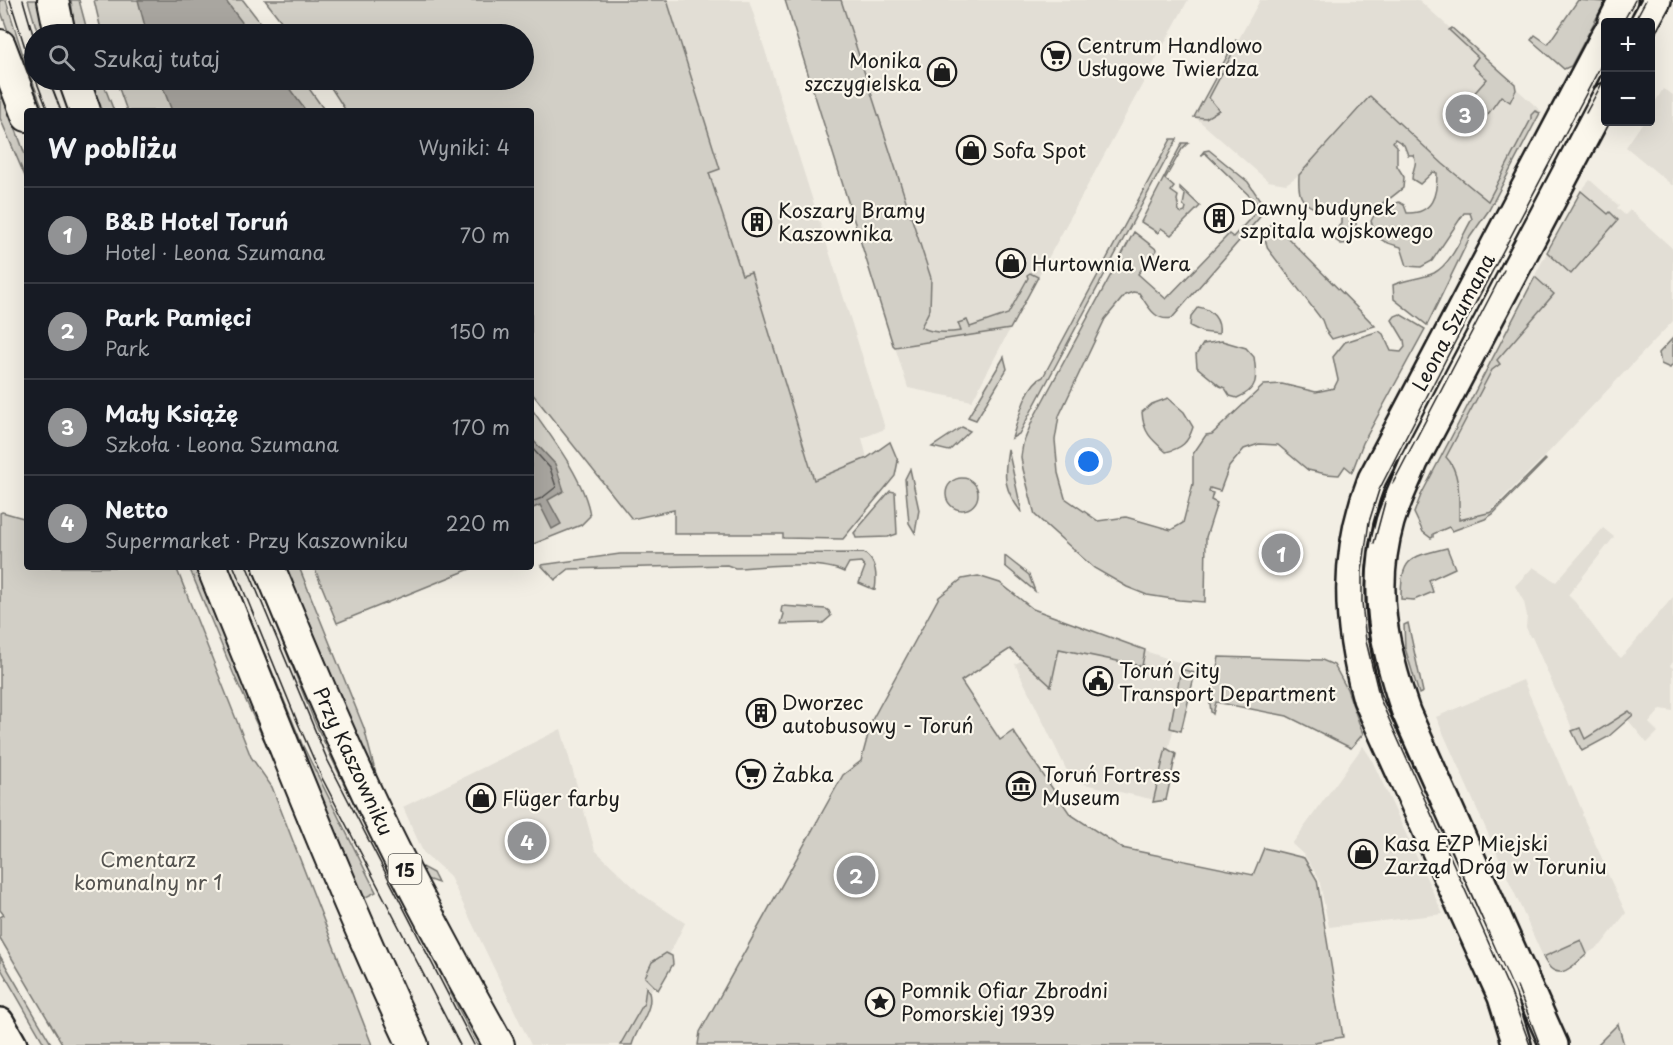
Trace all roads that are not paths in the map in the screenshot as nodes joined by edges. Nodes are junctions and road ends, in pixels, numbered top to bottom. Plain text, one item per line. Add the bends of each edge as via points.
1 (53, 0) edge
2 (1623, 0) edge
3 (1657, 0) edge
4 (1614, 18) edge
5 (1648, 18) edge
6 (58, 24) edge
7 (1601, 42) edge
8 (0, 45) edge
9 (78, 90) edge
10 (1601, 105) edge
11 (24, 108) edge
12 (84, 108) edge
13 (213, 570) edge
14 (270, 570) edge
15 (0, 1022) edge
16 (13, 1045) edge
17 (413, 1045) edge
18 (499, 1045) edge
19 (1517, 1045) edge
20 (1554, 1045) edge

1 - 6 main road
2 - 4 street
3 - 5 street
7 - 19 street, Leona Szumana via 1372,479 1356,530 1350,586 1358,666 1376,721 1502,998
8 - 11 main road
9 - 12 main road
10 - 20 street, Leona Szumana via 1410,472 1390,522 1382,556 1381,609 1394,676
13 - 17 main road via 376,968
14 - 18 main road, Przy Kaszowniku / 15 via 375,812
15 - 16 street

